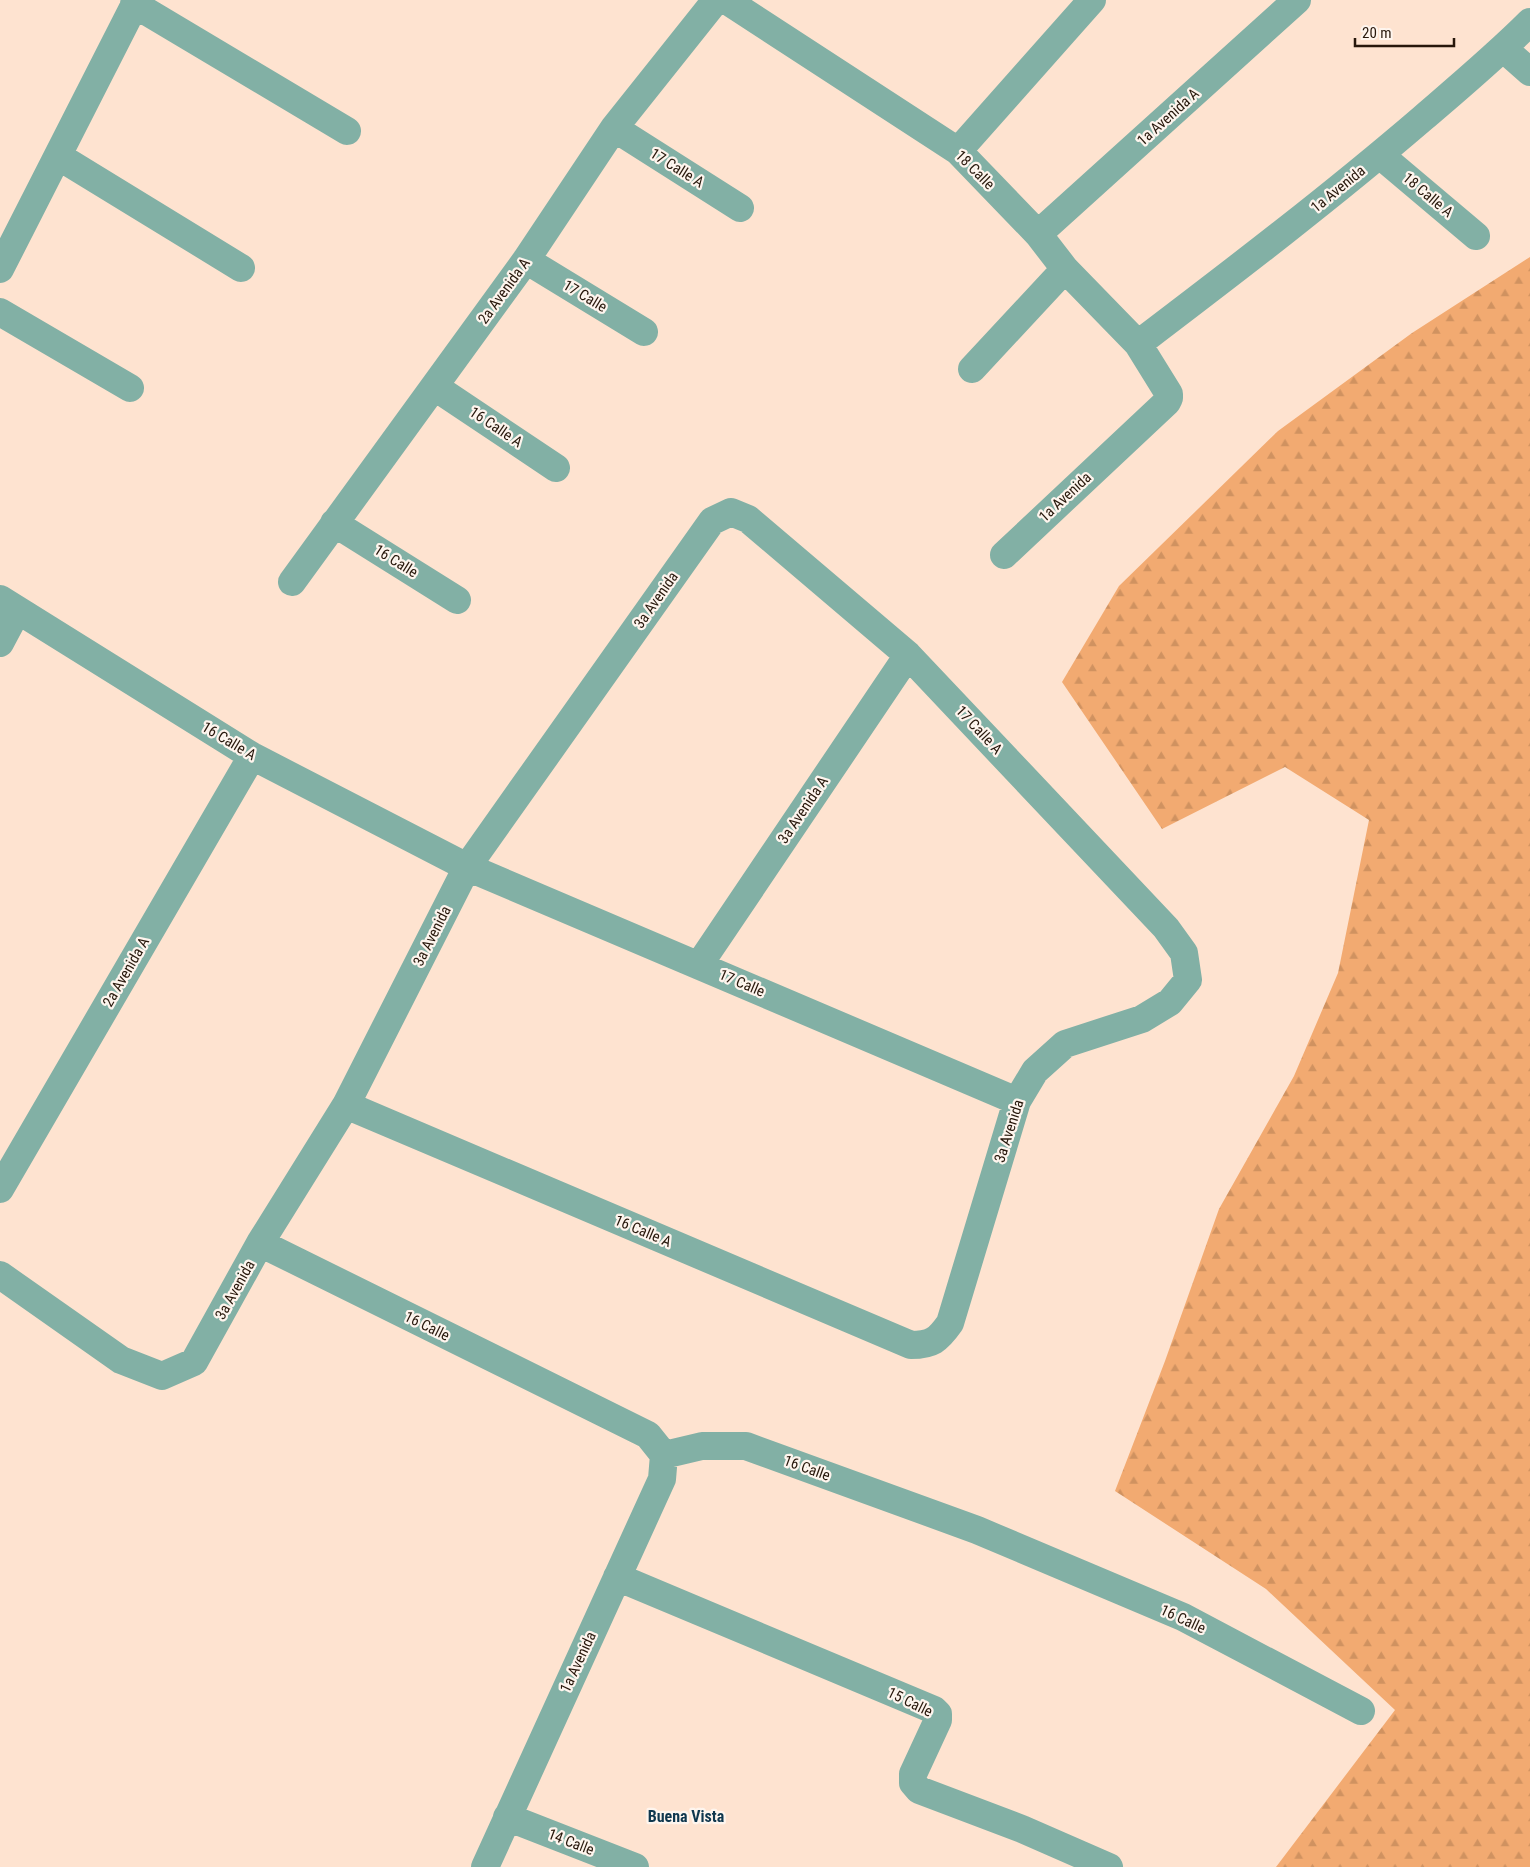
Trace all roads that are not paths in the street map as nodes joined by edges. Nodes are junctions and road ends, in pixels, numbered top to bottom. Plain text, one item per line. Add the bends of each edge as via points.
1 (716, 0) edge
2 (726, 0) edge
3 (1092, 0) edge
4 (1297, 0) edge
5 (135, 2) edge
6 (1530, 22) edge
7 (1504, 49) junction
8 (1530, 72) edge
9 (614, 128) junction
10 (347, 131) dead end
11 (958, 151) junction
12 (1380, 155) junction
13 (58, 156) junction
14 (740, 208) dead end
15 (1038, 234) junction
16 (1476, 236) dead end
17 (526, 260) junction
18 (241, 268) dead end
19 (0, 269) edge
20 (1065, 269) junction
21 (0, 312) edge
22 (644, 332) dead end
23 (1138, 344) junction
24 (972, 368) dead end
25 (435, 387) junction
26 (130, 388) dead end
27 (1169, 398) joint
28 (556, 468) dead end
29 (731, 512) joint
30 (334, 523) junction
31 (1004, 555) dead end
32 (292, 582) dead end
33 (457, 600) dead end
34 (9, 605) edge
35 (0, 643) edge
36 (908, 655) junction
37 (252, 756) junction
38 (467, 867) junction
39 (698, 965) junction
40 (1188, 980) joint
41 (1017, 1101) junction
42 (346, 1105) junction
43 (0, 1188) edge
44 (260, 1243) junction
45 (0, 1275) edge
46 (940, 1337) joint
47 (664, 1454) junction
48 (617, 1577) junction
49 (1361, 1711) dead end
50 (507, 1817) junction
51 (485, 1867) edge
52 (635, 1867) edge
53 (1109, 1867) edge

1 - 9 street, 2a Avenida A
2 - 11 street, 18 Calle
3 - 11 street
4 - 15 street, 1a Avenida A
5 - 10 street
5 - 13 street
6 - 7 street, 1a Avenida
7 - 8 street
7 - 12 street, 1a Avenida
9 - 14 street, 17 Calle A
9 - 17 street, 2a Avenida A
11 - 15 street, 18 Calle
12 - 16 street, 18 Calle A
12 - 23 street, 1a Avenida via 1283,234
13 - 18 street
13 - 19 street
15 - 20 street, 18 Calle
17 - 22 street, 17 Calle
17 - 25 street, 2a Avenida A
20 - 23 street, 18 Calle
20 - 24 street
21 - 26 street
23 - 27 street, 18 Calle
25 - 28 street, 16 Calle A
25 - 30 street, 2a Avenida A
27 - 31 street, 1a Avenida
29 - 36 street, 17 Calle A via 748,519
29 - 38 street, 3a Avenida via 712,521
30 - 32 street, 2a Avenida A
30 - 33 street, 16 Calle
34 - 35 street
34 - 37 street, 16 Calle A
36 - 39 street, 3a Avenida A
36 - 40 street, 17 Calle A via 1166,928 1184,953
37 - 38 street, 16 Calle A
37 - 43 street, 2a Avenida A
38 - 39 street, 17 Calle
38 - 42 street, 3a Avenida
39 - 41 street, 17 Calle
40 - 41 street, 3a Avenida via 1170,1002 1142,1019 1065,1044 1035,1070
41 - 46 street, 3a Avenida via 950,1323
42 - 44 street, 3a Avenida
42 - 46 street, 16 Calle A via 911,1344 925,1345
44 - 45 street, 3a Avenida via 194,1362 162,1376 121,1360
44 - 47 street, 16 Calle via 648,1435
47 - 48 street, 1a Avenida via 662,1479
47 - 49 street, 16 Calle via 702,1446 746,1446 977,1530 1183,1617
48 - 50 street, 1a Avenida
48 - 53 street, 15 Calle via 934,1710 938,1720 913,1774 913,1783 919,1790 1022,1829
50 - 51 street, 1a Avenida
50 - 52 street, 14 Calle

